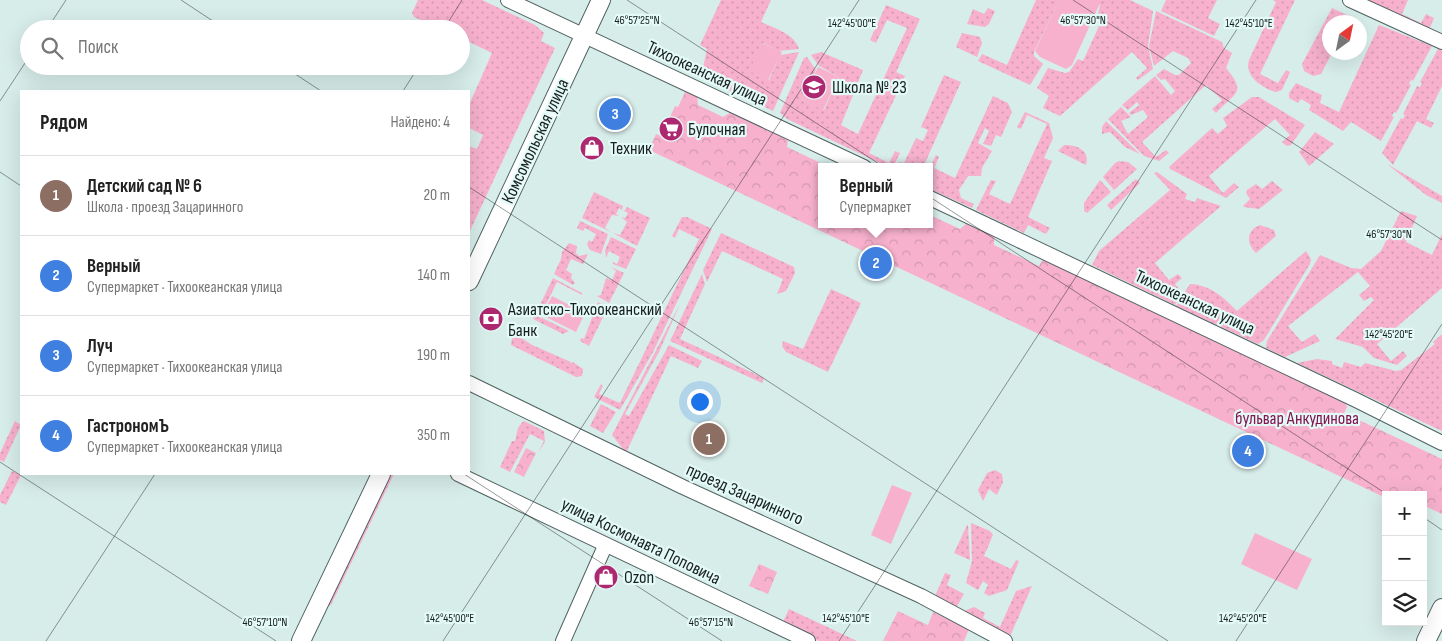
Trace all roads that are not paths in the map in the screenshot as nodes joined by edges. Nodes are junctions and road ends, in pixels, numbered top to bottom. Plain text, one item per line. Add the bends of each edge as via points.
1 (508, 0) edge
2 (602, 0) edge
3 (1350, 0) edge
4 (585, 36) junction
5 (1442, 42) edge
6 (855, 163) edge
7 (933, 199) edge
8 (470, 279) edge
9 (470, 383) edge
10 (1442, 443) edge
11 (380, 475) edge
12 (460, 475) edge
13 (605, 546) junction
14 (1442, 608) edge
15 (301, 641) edge
16 (562, 641) edge
17 (808, 641) edge
18 (1005, 641) edge
19 (1426, 641) edge

1 - 4 street, Тихоокеанская улица
2 - 4 main road, Комсомольская улица
3 - 5 street
4 - 6 street, Тихоокеанская улица
4 - 8 main road, Комсомольская улица
7 - 10 street, Тихоокеанская улица
9 - 18 street, проезд Зацаринного via 670,481 921,596
11 - 15 main road
12 - 13 street, улица Космонавта Поповича
13 - 16 street
13 - 17 street, улица Космонавта Поповича
14 - 19 main road

